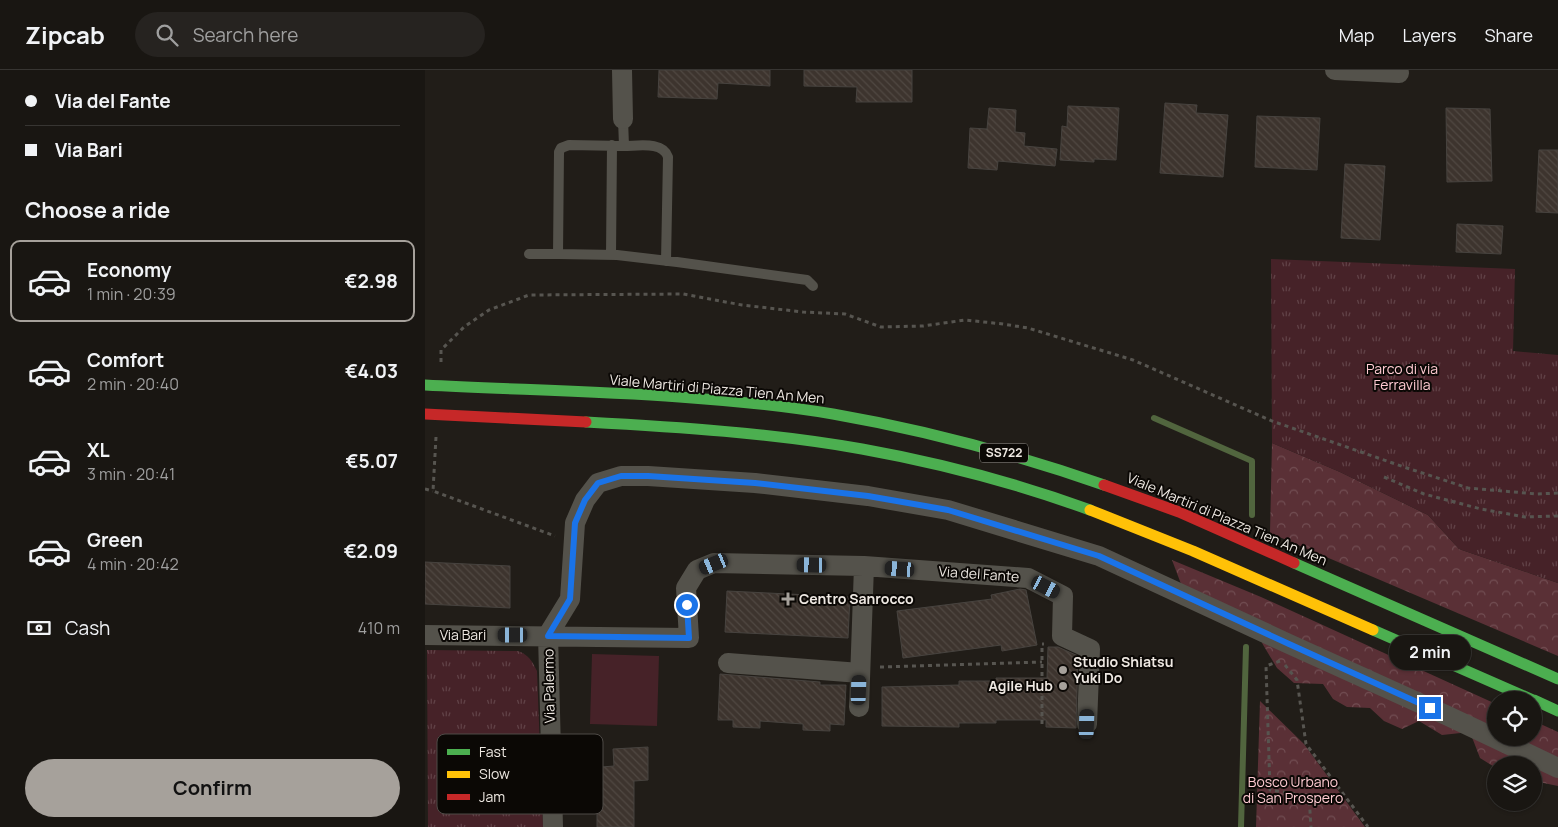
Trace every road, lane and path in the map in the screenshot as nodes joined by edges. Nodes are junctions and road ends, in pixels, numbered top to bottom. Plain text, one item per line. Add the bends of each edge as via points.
1 (622, 70) edge
2 (1335, 70) edge
3 (1399, 73) dead end
4 (623, 119) joint
5 (613, 145) junction
6 (624, 146) junction
7 (529, 254) dead end
8 (558, 254) junction
9 (611, 255) junction
10 (667, 261) junction
11 (813, 286) dead end
12 (441, 362) dead end
13 (425, 385) edge
14 (425, 414) edge
15 (436, 434) dead end
16 (1384, 477) dead end
17 (425, 489) edge
18 (433, 491) junction
19 (1558, 493) edge
20 (1558, 516) edge
21 (574, 543) junction
22 (864, 566) junction
23 (425, 635) edge
24 (548, 636) junction
25 (1062, 636) junction
26 (1042, 662) junction
27 (728, 664) dead end
28 (860, 671) junction
29 (1558, 677) edge
30 (1513, 691) edge
31 (1542, 704) edge
32 (859, 706) dead end
33 (1558, 711) edge
34 (1041, 724) dead end
35 (1087, 724) dead end
36 (551, 734) edge
37 (1558, 768) edge
38 (553, 814) edge
39 (553, 827) edge
40 (1311, 827) edge
41 (1368, 827) edge

1 - 4 street
2 - 3 street
4 - 6 lane
5 - 6 lane
5 - 8 lane via 569,145 561,148
5 - 9 lane
6 - 10 lane via 658,147 668,157
7 - 8 lane
8 - 9 lane
9 - 10 lane
10 - 11 lane via 807,280
12 - 19 path via 441,350 465,327 489,310 529,295 683,294 742,305 845,314 881,327 965,320 1028,328 1133,360 1272,421 1468,488
13 - 29 highway, Viale Martiri di Piazza Tien An Men / SS722 via 781,407 902,427 967,442 1047,465 1179,512
14 - 30 highway, SS722 via 668,428 801,440 866,450 988,478 1131,525
15 - 18 path
16 - 20 path via 1424,494 1481,509 1525,517
17 - 18 path
18 - 21 path
21 - 24 street via 570,599
21 - 37 street via 575,523 585,500 598,483 621,476 755,483 868,496 948,510 1099,556
22 - 24 street, Via del Fante via 714,564 697,570 686,588 689,638
22 - 25 street, Via del Fante via 1028,578 1063,596
22 - 28 street
23 - 24 street, Via Bari
24 - 36 street, Via Palermo
25 - 26 path via 1042,644
25 - 35 street via 1090,648
26 - 28 path
26 - 34 path
27 - 28 street
28 - 32 street
31 - 33 highway, SS722
38 - 39 street, Via Palermo
40 - 41 path via 1309,796 1270,790 1265,666 1281,660 1297,680 1306,744

